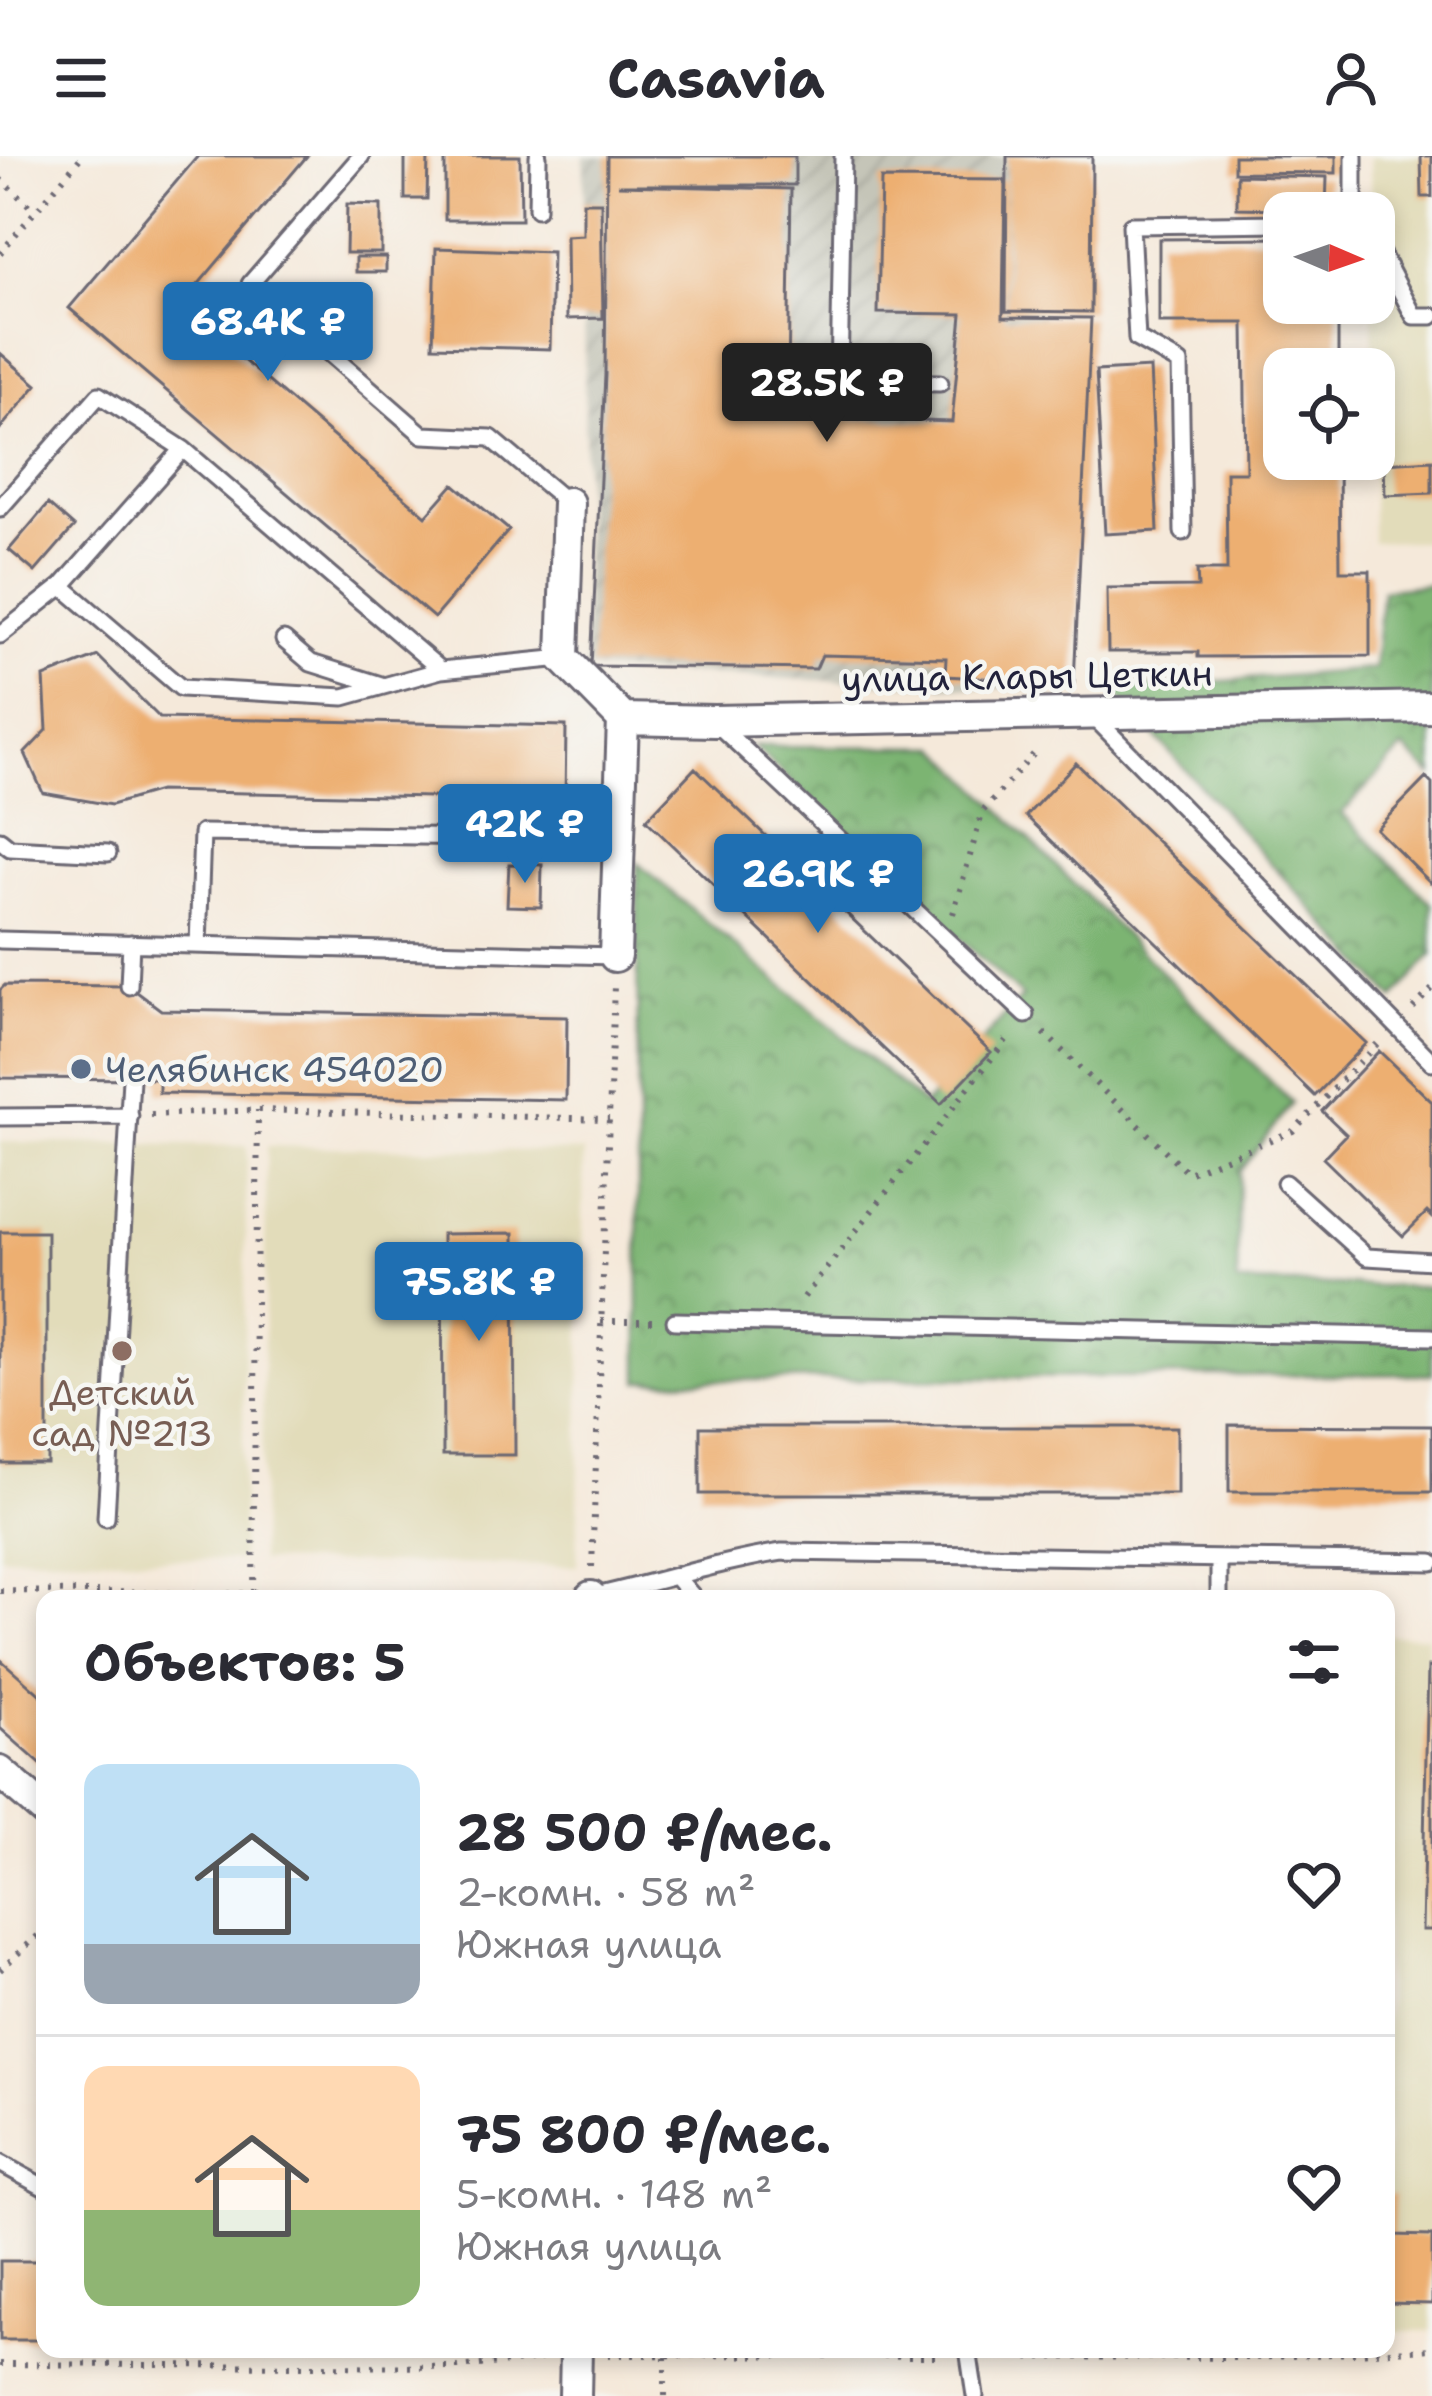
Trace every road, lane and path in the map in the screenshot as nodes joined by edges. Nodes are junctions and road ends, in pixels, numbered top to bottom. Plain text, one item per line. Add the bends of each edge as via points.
1 (82, 156) edge
2 (361, 156) edge
3 (538, 156) edge
4 (843, 156) edge
5 (1354, 156) edge
6 (0, 178) edge
7 (1354, 192) edge
8 (536, 209) dead end
9 (35, 211) junction
10 (1263, 223) edge
11 (0, 253) edge
12 (1395, 280) edge
13 (1432, 316) edge
14 (940, 383) dead end
15 (183, 449) junction
16 (568, 503) joint
17 (0, 508) edge
18 (1183, 532) dead end
19 (62, 586) junction
20 (0, 634) edge
21 (284, 640) dead end
22 (563, 658) junction
23 (441, 670) junction
24 (384, 686) junction
25 (1080, 714) junction
26 (1426, 714) edge
27 (623, 718) junction
28 (714, 721) junction
29 (620, 839) junction
30 (0, 840) edge
31 (108, 853) dead end
32 (945, 939) junction
33 (0, 940) edge
34 (130, 944) junction
35 (198, 945) junction
36 (616, 956) junction
37 (129, 986) dead end
38 (1432, 989) edge
39 (1026, 1015) junction
40 (1396, 1025) junction
41 (1432, 1062) edge
42 (131, 1078) dead end
43 (258, 1110) junction
44 (130, 1116) junction
45 (0, 1117) edge
46 (609, 1119) junction
47 (1286, 1183) dead end
48 (1432, 1261) edge
49 (602, 1321) junction
50 (675, 1321) joint
51 (783, 1324) junction
52 (1432, 1337) edge
53 (106, 1518) dead end
54 (1220, 1559) junction
55 (1432, 1562) edge
56 (677, 1578) junction
57 (253, 1590) edge
58 (591, 1590) edge
59 (625, 1590) edge
60 (687, 1590) edge
61 (1219, 1590) edge
62 (0, 1591) edge
63 (36, 1591) edge
64 (0, 1772) edge
65 (36, 1803) edge
66 (35, 1938) edge
67 (0, 1970) edge
68 (0, 2163) edge
69 (36, 2183) edge
70 (1432, 2349) edge
71 (1395, 2351) edge
72 (529, 2358) edge
73 (576, 2358) edge
74 (665, 2358) edge
75 (970, 2358) edge
76 (0, 2364) edge
77 (575, 2396) edge
78 (665, 2396) edge
79 (975, 2396) edge

1 - 9 path
2 - 16 lane via 250,284 423,435 490,438
3 - 8 lane
4 - 14 lane via 839,382
5 - 7 lane
6 - 9 path
9 - 11 path
10 - 18 lane via 1131,225 1137,339 1180,363
12 - 13 lane via 1414,316
15 - 17 lane via 99,395
15 - 19 lane
15 - 23 lane
16 - 22 street
19 - 20 lane
19 - 24 lane via 181,688 344,697
21 - 24 lane via 311,663
22 - 23 lane
22 - 27 street
23 - 24 lane
25 - 26 street, улица Клары Цеткин
25 - 28 street, улица Клары Цеткин
25 - 32 path via 983,811
25 - 40 lane
27 - 28 street, улица Клары Цеткин
27 - 29 street
28 - 32 lane
29 - 35 lane via 202,833
29 - 36 street
30 - 31 lane via 10,848
32 - 39 lane
33 - 34 lane
34 - 35 lane
34 - 37 lane
35 - 36 lane
36 - 46 path
38 - 40 path
39 - 40 path via 1188,1173 1293,1131
39 - 51 path
40 - 41 lane
42 - 44 lane
43 - 44 path
43 - 46 path
43 - 57 path
44 - 45 lane
44 - 53 lane
46 - 49 path
47 - 48 lane via 1367,1257
49 - 50 path
49 - 58 path
50 - 51 lane
51 - 52 lane
54 - 55 lane
54 - 56 lane via 782,1552
54 - 61 lane
56 - 59 lane
56 - 60 lane
62 - 63 path
64 - 65 street
66 - 67 path
68 - 69 lane
70 - 71 path
72 - 76 path via 458,2367
73 - 77 street
74 - 78 path
75 - 79 lane

